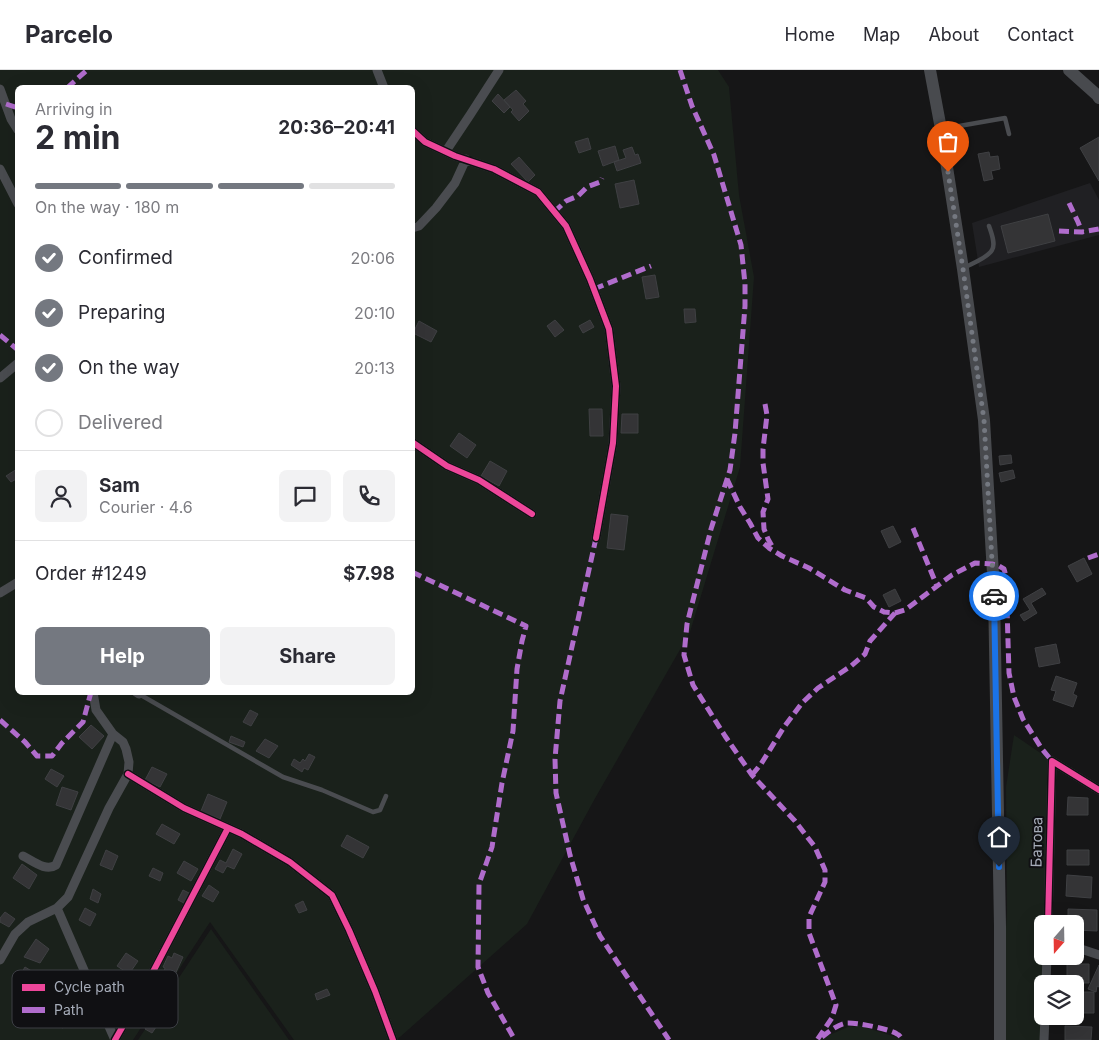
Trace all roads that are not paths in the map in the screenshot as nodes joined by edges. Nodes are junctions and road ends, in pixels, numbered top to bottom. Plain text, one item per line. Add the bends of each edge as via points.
1 (377, 70) edge
2 (499, 70) edge
3 (930, 70) edge
4 (939, 70) edge
5 (1069, 70) edge
6 (383, 85) edge
7 (0, 89) edge
8 (936, 98) junction
9 (1099, 98) edge
10 (15, 125) edge
11 (941, 129) junction
12 (415, 133) edge
13 (1009, 134) dead end
14 (446, 151) junction
15 (466, 159) junction
16 (0, 169) edge
17 (15, 198) edge
18 (990, 226) dead end
19 (415, 227) edge
20 (963, 269) junction
21 (15, 366) edge
22 (0, 378) edge
23 (415, 444) edge
24 (532, 514) dead end
25 (596, 538) dead end
26 (15, 584) edge
27 (0, 593) edge
28 (94, 695) edge
29 (141, 695) edge
30 (113, 734) junction
31 (128, 774) junction
32 (1099, 790) edge
33 (386, 796) dead end
34 (228, 828) junction
35 (23, 856) dead end
36 (57, 908) junction
37 (1048, 915) edge
38 (1084, 950) edge
39 (1099, 956) edge
40 (0, 960) edge
41 (84, 970) edge
42 (154, 970) edge
43 (1044, 1025) edge
44 (110, 1028) edge
45 (122, 1028) edge
46 (115, 1040) edge
47 (393, 1040) edge
48 (1000, 1040) edge
49 (1044, 1040) edge

1 - 6 street
2 - 14 street
3 - 8 main road
4 - 8 main road
5 - 9 main road
7 - 10 street
8 - 11 main road
11 - 13 lane via 1005,118
11 - 20 main road
12 - 14 street via 425,142
14 - 15 street
15 - 19 street via 455,183 436,208
15 - 25 street via 494,169 538,192 566,226 609,329 616,386 613,443
16 - 17 street
18 - 20 lane via 992,250
20 - 48 main road via 984,420 994,590
21 - 22 street
23 - 24 street
26 - 27 street
28 - 30 street via 96,710
29 - 33 lane via 283,777 373,812 380,810
30 - 31 street via 123,742 129,762
30 - 35 street via 56,865 47,868
31 - 34 street via 184,808
31 - 36 street via 68,897
32 - 37 street, Батова via 1052,761
34 - 42 street
34 - 47 street via 290,862 332,896 375,991
36 - 40 street via 28,922 15,934
36 - 41 street
38 - 39 street
43 - 49 street
44 - 46 street
45 - 46 street

